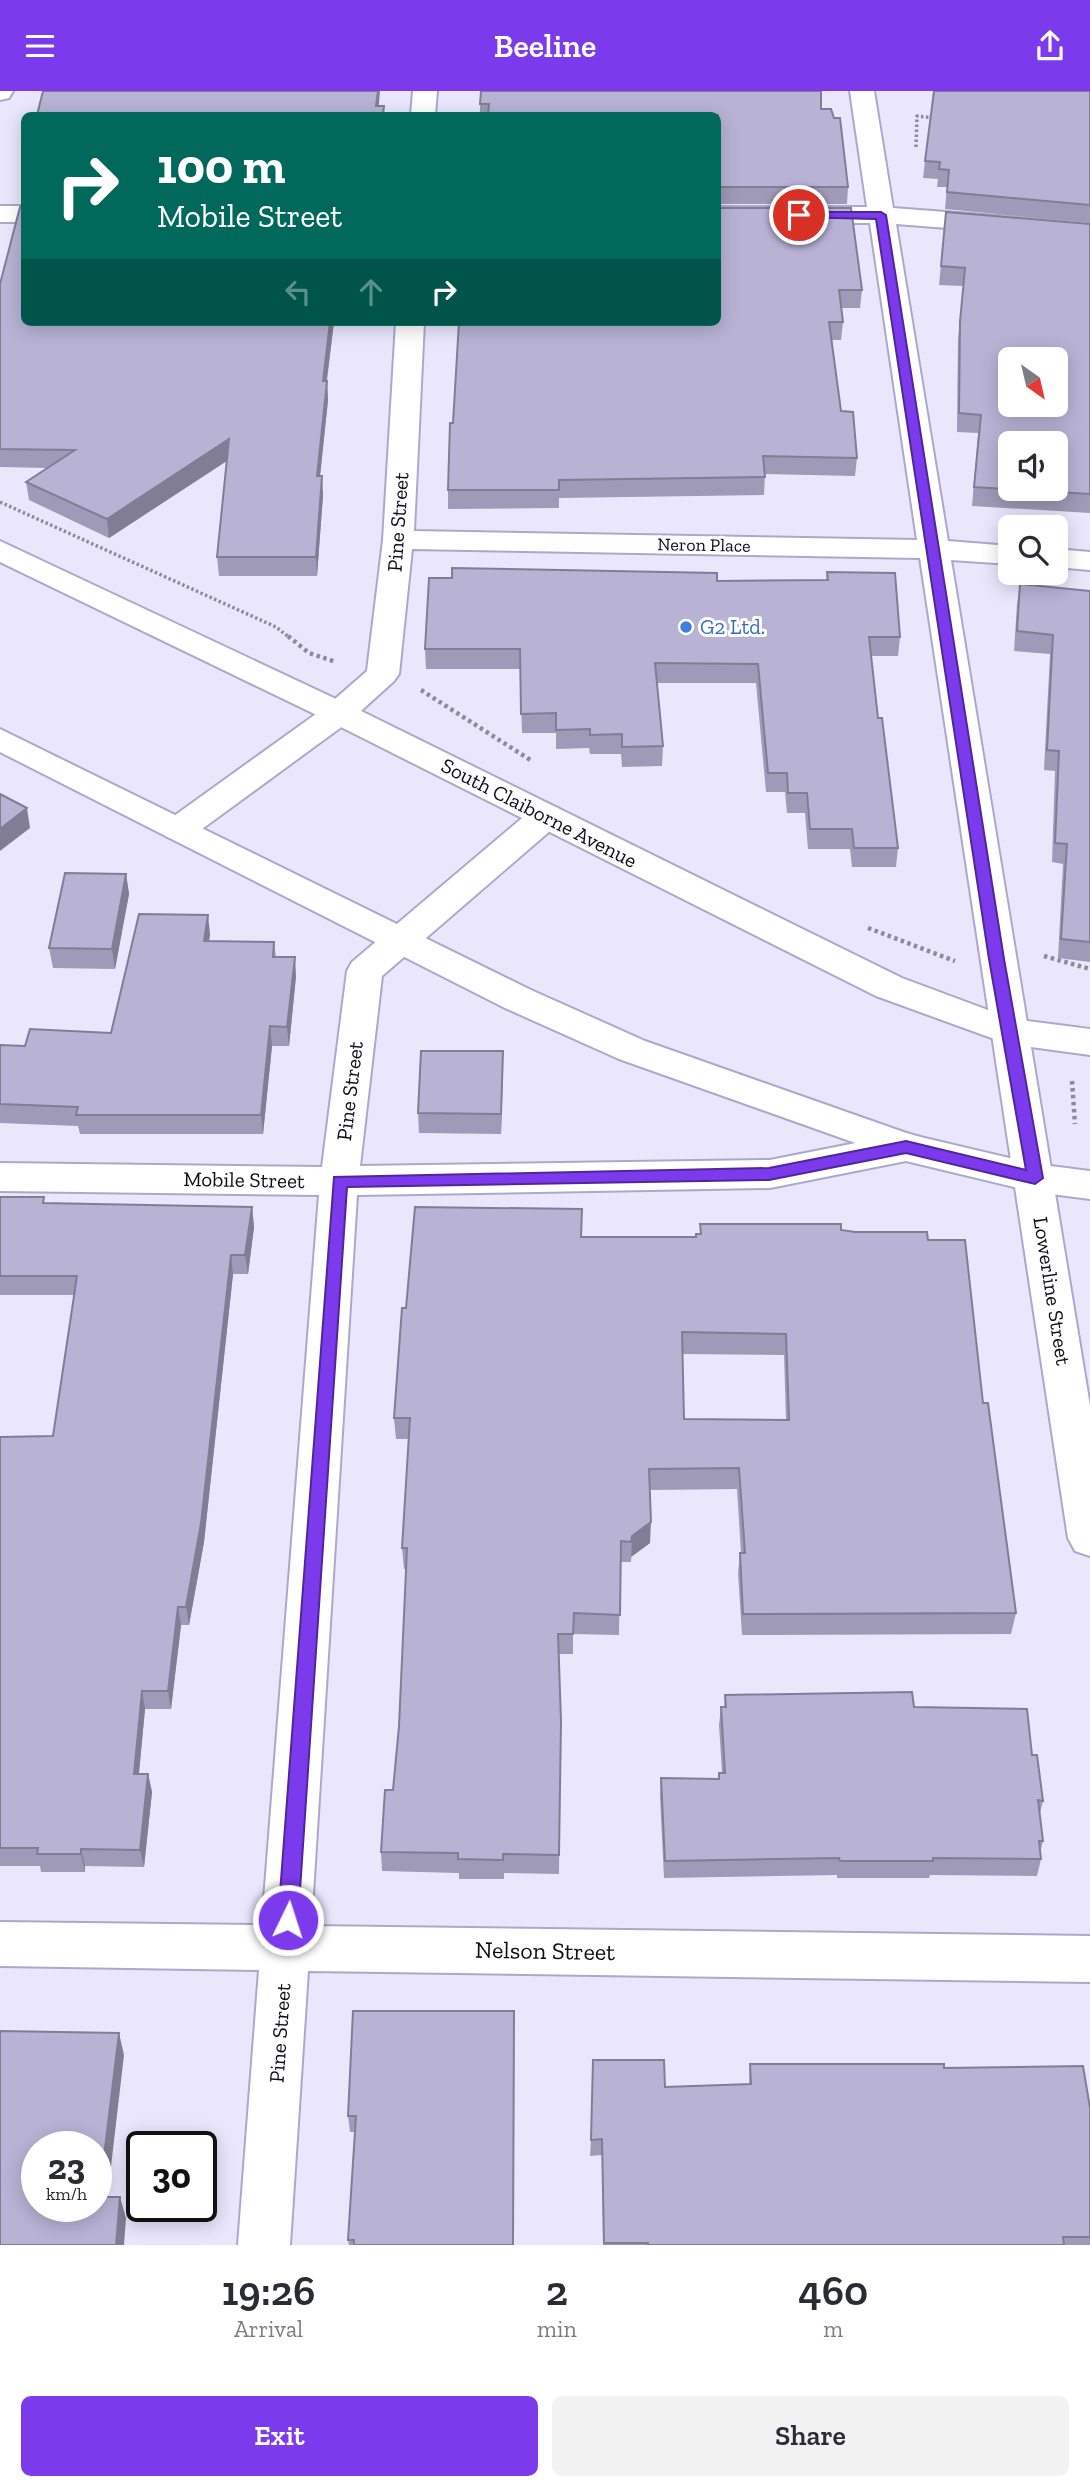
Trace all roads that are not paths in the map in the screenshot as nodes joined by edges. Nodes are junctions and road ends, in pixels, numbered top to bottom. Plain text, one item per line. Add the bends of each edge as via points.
1 (425, 91) edge
2 (862, 91) edge
3 (424, 112) edge
4 (0, 214) edge
5 (21, 214) edge
6 (721, 215) edge
7 (881, 215) junction
8 (1090, 231) edge
9 (410, 326) edge
10 (398, 540) junction
11 (932, 549) junction
12 (0, 550) edge
13 (998, 554) edge
14 (1068, 559) edge
15 (1090, 561) edge
16 (339, 713) junction
17 (0, 739) edge
18 (546, 816) junction
19 (179, 829) junction
20 (400, 939) junction
21 (1008, 1031) junction
22 (1090, 1041) edge
23 (906, 1147) junction
24 (0, 1177) edge
25 (1035, 1178) junction
26 (340, 1181) junction
27 (1090, 1185) edge
28 (1090, 1538) edge
29 (0, 1944) edge
30 (286, 1947) junction
31 (1090, 1959) edge
32 (264, 2245) edge

1 - 3 street
2 - 7 street, Lowerline Street
4 - 5 street
6 - 7 street
7 - 8 street
7 - 11 street, Lowerline Street
9 - 10 street, Pine Street
10 - 11 street, Neron Place
10 - 16 street, Pine Street via 383,674
11 - 13 street, Neron Place
11 - 21 street, Lowerline Street
12 - 16 street, South Claiborne Avenue
14 - 15 street
16 - 18 street, South Claiborne Avenue
16 - 19 street, Pine Street
17 - 19 street
18 - 20 street, Pine Street
18 - 21 street, South Claiborne Avenue via 878,981
19 - 20 street
20 - 23 street via 632,1050
20 - 26 street, Pine Street via 365,971
21 - 22 street, South Claiborne Avenue
21 - 25 street, Lowerline Street
23 - 25 street
23 - 26 street, Mobile Street via 769,1174
24 - 26 street, Mobile Street
25 - 27 street
25 - 28 street, Lowerline Street
26 - 30 street, Pine Street
29 - 30 street, Nelson Street
30 - 31 street, Nelson Street
30 - 32 street, Pine Street

